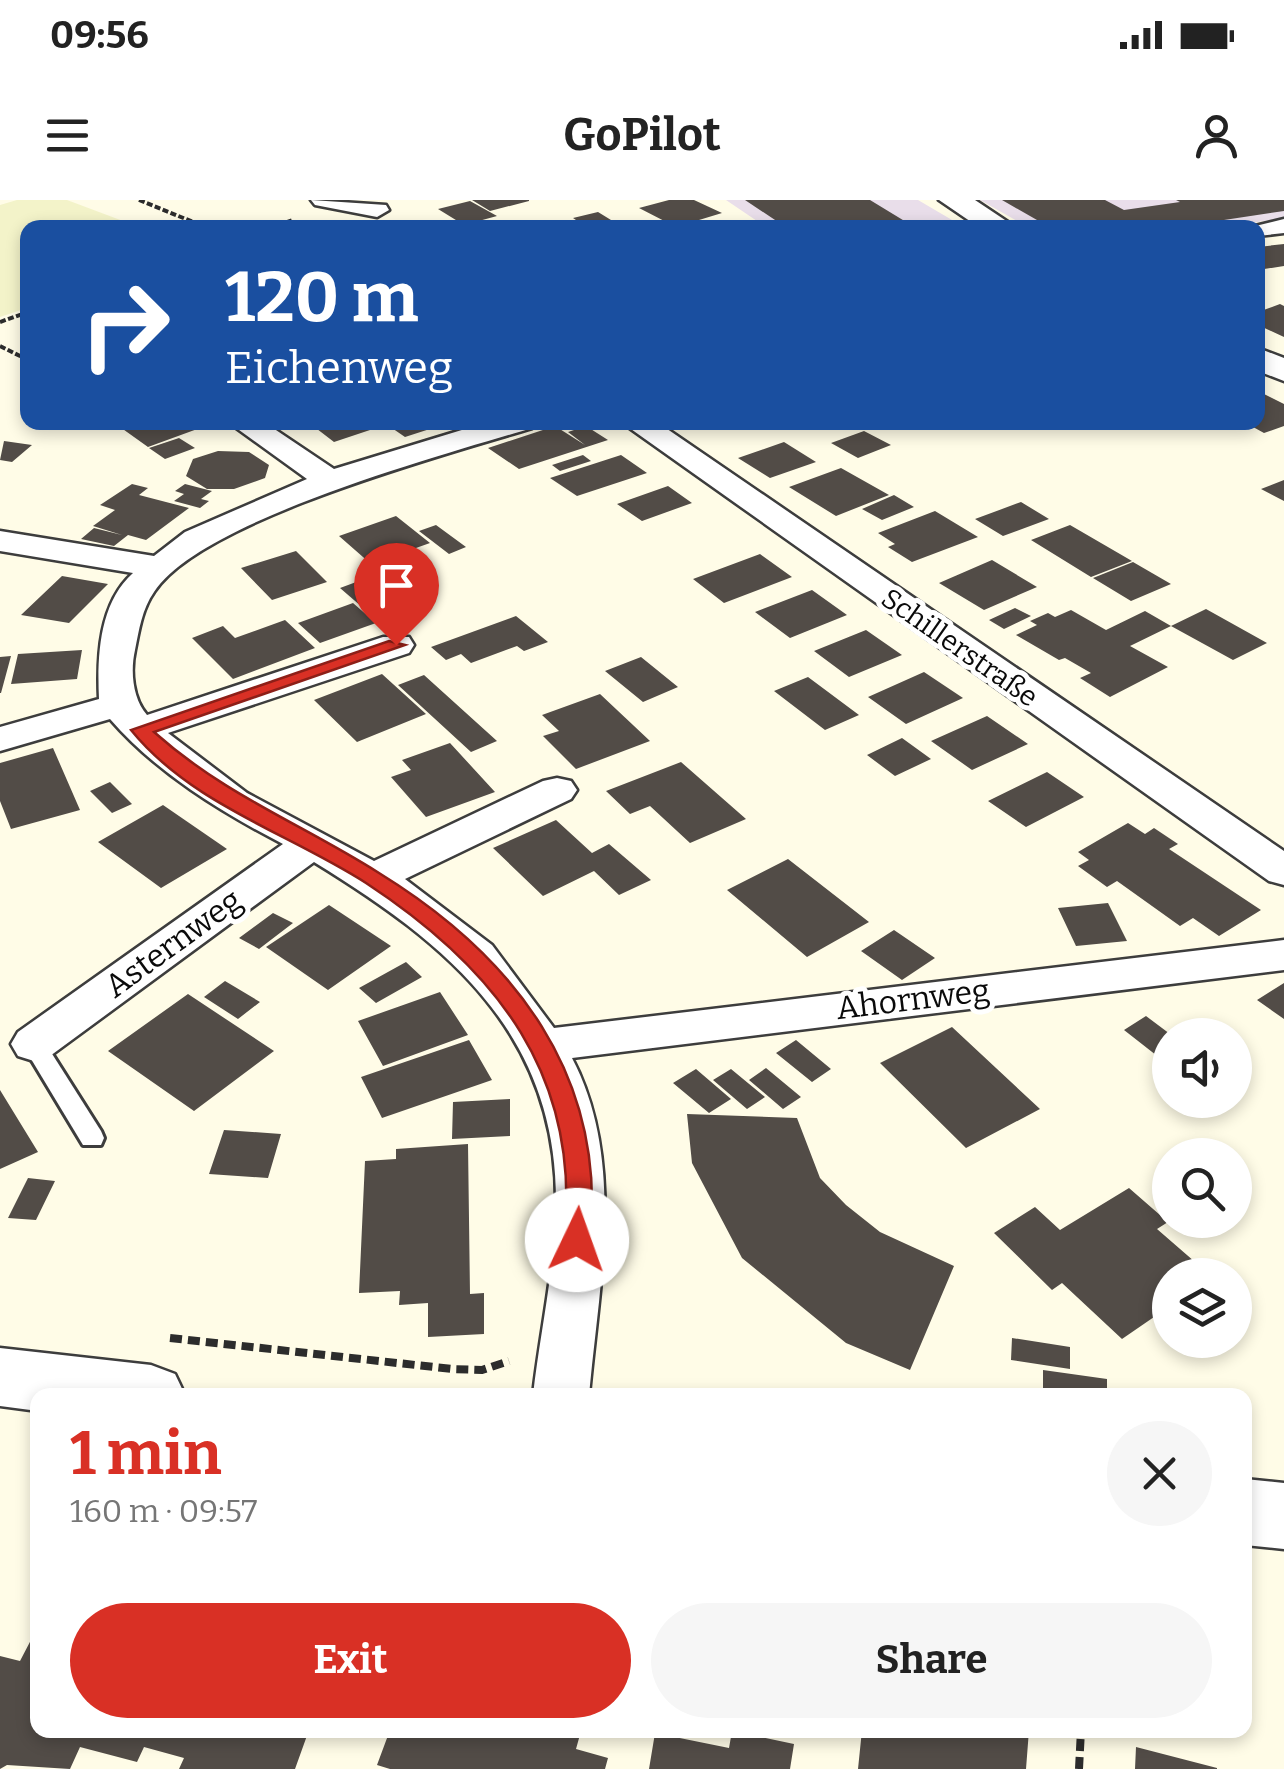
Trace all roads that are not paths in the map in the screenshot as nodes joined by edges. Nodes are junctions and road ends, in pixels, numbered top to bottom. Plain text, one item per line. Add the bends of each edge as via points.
1 (323, 200) edge
2 (954, 200) edge
3 (380, 212) edge
4 (988, 220) edge
5 (256, 430) edge
6 (495, 430) edge
7 (648, 430) edge
8 (330, 480) junction
9 (0, 541) edge
10 (159, 567) junction
11 (396, 645) dead end
12 (129, 718) junction
13 (0, 738) edge
14 (558, 790) dead end
15 (312, 842) junction
16 (1284, 871) edge
17 (373, 878) junction
18 (1284, 954) edge
19 (34, 1044) joint
20 (544, 1047) junction
21 (92, 1138) dead end
22 (154, 1366) edge
23 (0, 1377) edge
24 (562, 1388) edge
25 (1252, 1513) edge
26 (1284, 1516) edge

1 - 3 street
2 - 4 street
5 - 8 street
6 - 8 street
7 - 16 street, Schillerstraße
8 - 10 street via 198,539
9 - 10 street
10 - 12 street via 140,584 116,658
11 - 12 street
12 - 13 street
12 - 15 street via 232,802
14 - 17 street
15 - 17 street
15 - 19 street, Asternweg
17 - 20 street via 476,956
18 - 20 street, Ahornweg
19 - 21 lane
20 - 24 street via 573,1127 581,1205
22 - 23 street
25 - 26 street

